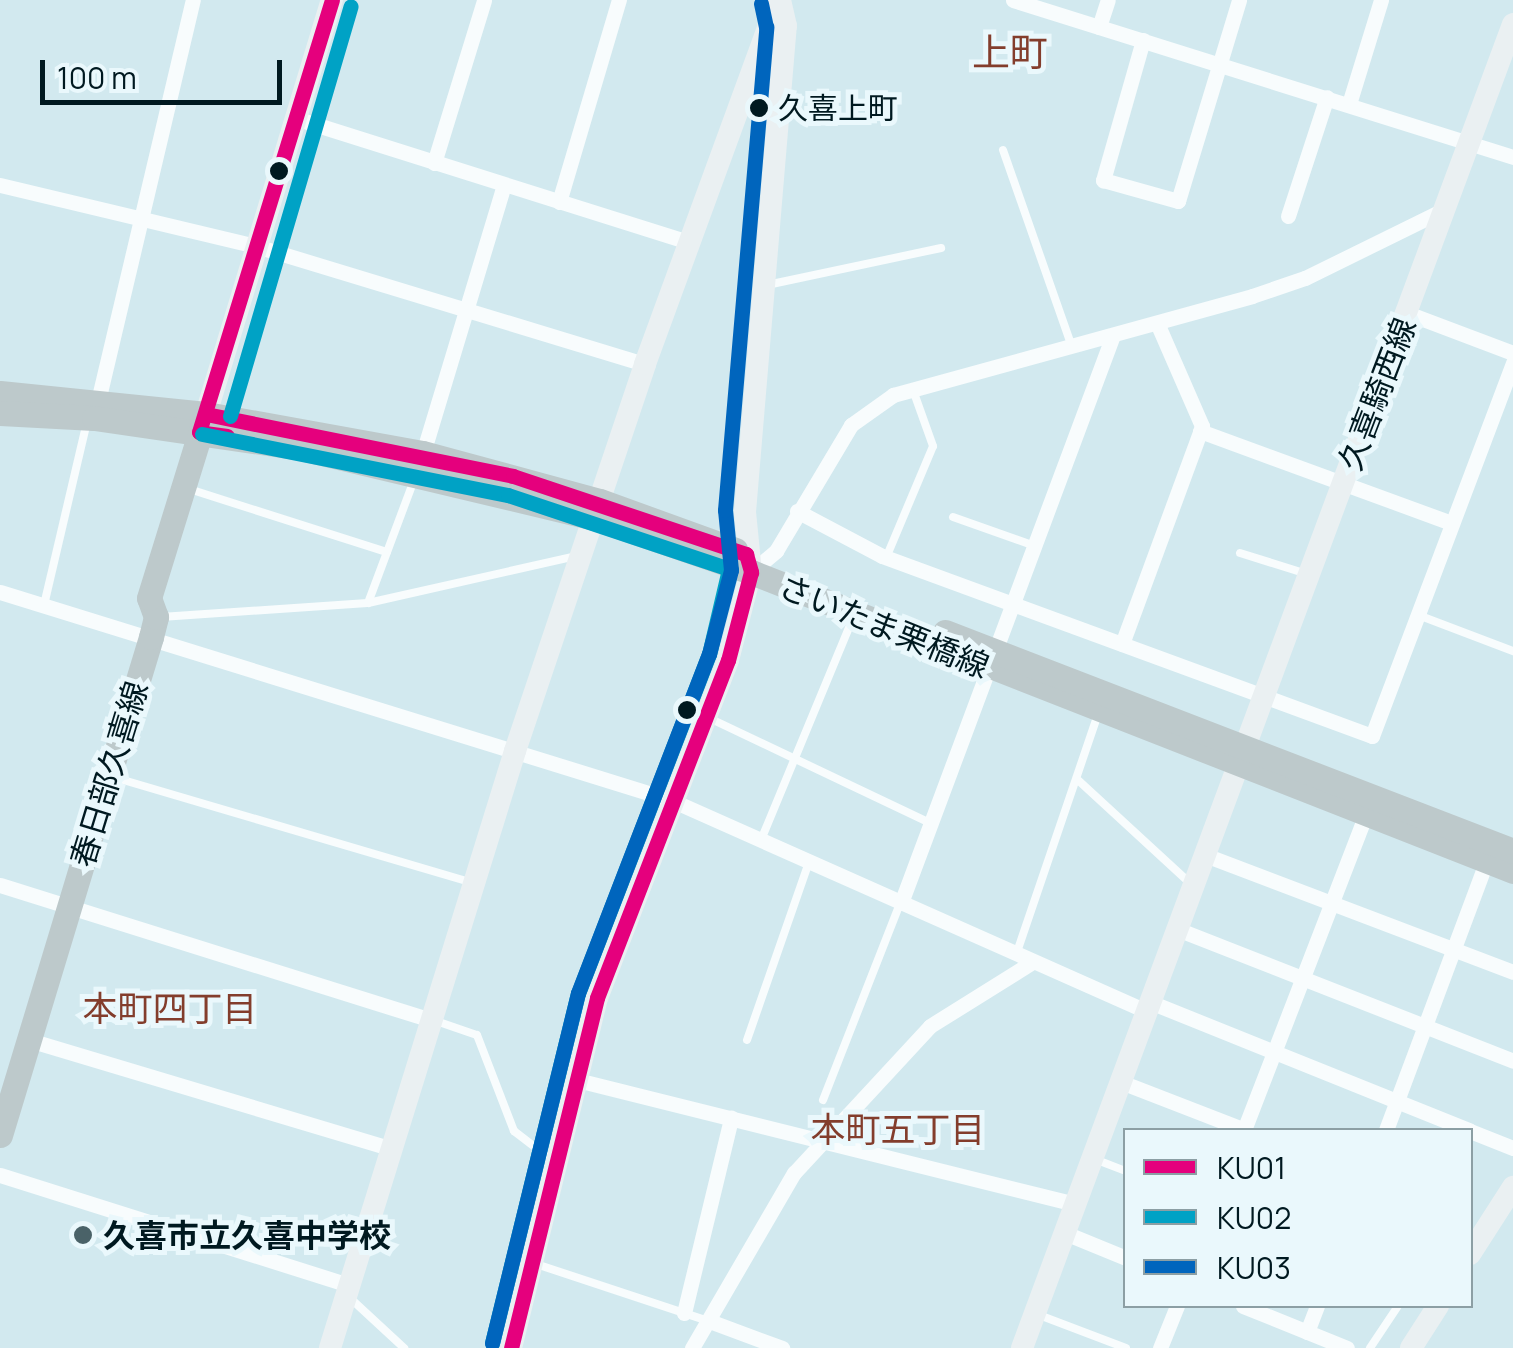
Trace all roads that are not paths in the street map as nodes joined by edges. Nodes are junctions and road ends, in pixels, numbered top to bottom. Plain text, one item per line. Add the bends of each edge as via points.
1 (193, 0) edge
2 (332, 0) edge
3 (484, 0) edge
4 (779, 0) edge
5 (1013, 0) edge
6 (1108, 0) edge
7 (1239, 0) edge
8 (1380, 0) edge
9 (616, 1) edge
10 (1513, 24) edge
11 (1099, 28) junction
12 (1144, 40) junction
13 (1220, 64) junction
14 (1327, 97) junction
15 (1349, 104) junction
16 (295, 118) junction
17 (1469, 141) junction
18 (1004, 150) dead end
19 (1513, 157) edge
20 (434, 163) junction
21 (0, 185) edge
22 (504, 185) junction
23 (559, 202) junction
24 (1447, 208) junction
25 (1288, 216) dead end
26 (141, 217) junction
27 (689, 242) junction
28 (256, 246) junction
29 (941, 248) dead end
30 (763, 286) junction
31 (466, 310) junction
32 (1407, 313) junction
33 (1157, 323) junction
34 (1114, 334) junction
35 (1071, 344) junction
36 (1513, 352) edge
37 (1513, 362) edge
38 (644, 364) junction
39 (912, 388) junction
40 (0, 393) edge
41 (93, 409) junction
42 (0, 413) edge
43 (203, 423) junction
44 (1200, 430) junction
45 (420, 462) junction
46 (1343, 483) junction
47 (182, 486) junction
48 (597, 510) junction
49 (797, 511) junction
50 (954, 517) dead end
51 (1452, 523) junction
52 (1034, 546) junction
53 (387, 552) junction
54 (1240, 553) dead end
55 (581, 555) junction
56 (886, 558) junction
57 (754, 563) junction
58 (1309, 575) junction
59 (0, 592) edge
60 (1014, 600) junction
61 (368, 604) junction
62 (44, 605) junction
63 (854, 614) junction
64 (1418, 615) junction
65 (154, 627) junction
66 (1122, 644) junction
67 (1512, 651) edge
68 (991, 659) junction
69 (1264, 694) junction
70 (1099, 710) junction
71 (705, 716) junction
72 (515, 751) junction
73 (1241, 755) junction
74 (795, 758) junction
75 (109, 776) junction
76 (1079, 781) junction
77 (671, 800) junction
78 (1366, 814) junction
79 (930, 823) junction
80 (761, 840) junction
81 (1513, 854) edge
82 (1204, 855) junction
83 (1486, 860) junction
84 (809, 862) junction
85 (1513, 870) edge
86 (474, 884) junction
87 (0, 885) edge
88 (1193, 886) junction
89 (1332, 900) junction
90 (901, 903) junction
91 (69, 907) junction
92 (1177, 929) junction
93 (1454, 950) junction
94 (1015, 955) junction
95 (1031, 963) junction
96 (1513, 972) edge
97 (1303, 978) junction
98 (1148, 1007) junction
99 (432, 1020) junction
100 (1425, 1026) junction
101 (29, 1040) junction
102 (748, 1040) dead end
103 (1274, 1052) junction
104 (1513, 1062) edge
105 (573, 1079) junction
106 (1121, 1082) junction
107 (823, 1100) dead end
108 (1397, 1102) junction
109 (730, 1118) junction
110 (1239, 1128) edge
111 (1245, 1128) edge
112 (1387, 1128) edge
113 (1462, 1128) edge
114 (1473, 1132) edge
115 (0, 1134) edge
116 (824, 1141) junction
117 (1513, 1148) edge
118 (392, 1150) junction
119 (1092, 1158) junction
120 (554, 1161) junction
121 (1123, 1170) edge
122 (0, 1176) edge
123 (1513, 1188) edge
124 (1075, 1204) junction
125 (1479, 1223) edge
126 (1065, 1233) junction
127 (1123, 1257) edge
128 (529, 1261) junction
129 (348, 1290) junction
130 (1176, 1308) edge
131 (1247, 1308) edge
132 (1317, 1308) edge
133 (1397, 1308) edge
134 (1437, 1308) edge
135 (684, 1312) junction
136 (1035, 1313) junction
137 (712, 1322) junction
138 (1307, 1332) junction
139 (330, 1348) edge
140 (404, 1348) edge
141 (511, 1348) edge
142 (692, 1348) edge
143 (782, 1348) edge
144 (1022, 1348) edge
145 (1126, 1348) edge
146 (1160, 1348) edge
147 (1347, 1348) edge
148 (1370, 1348) edge
149 (1411, 1348) edge

1 - 26 street
2 - 16 street
3 - 20 street
4 - 27 street
4 - 30 street via 786,26
5 - 11 street
6 - 11 street
7 - 13 street
8 - 15 street
9 - 23 street
10 - 17 street, 久喜騎西線
11 - 12 street
12 - 13 street
12 - 13 street via 1103,180 1178,201
13 - 14 street
14 - 15 street
14 - 25 street
15 - 17 street
16 - 20 street
16 - 28 street
17 - 19 street
17 - 24 street, 久喜騎西線
18 - 35 lane
20 - 22 street
21 - 26 street
22 - 23 street
22 - 31 street
23 - 27 street
24 - 32 street, 久喜騎西線
24 - 33 street via 1305,278
26 - 28 street
26 - 41 street
27 - 38 street
28 - 31 street
28 - 43 street
29 - 30 lane
30 - 57 street
31 - 38 street
31 - 45 street
32 - 36 street
32 - 46 street, 久喜騎西線
33 - 34 street
33 - 44 street
34 - 35 street
34 - 52 street
35 - 39 street
37 - 51 street
38 - 48 street
39 - 49 street via 875,405 851,426
39 - 56 lane via 933,446
40 - 41 main road, さいたま栗橋線
41 - 42 main road, さいたま栗橋線
41 - 43 main road, さいたま栗橋線
41 - 62 lane
43 - 45 main road, さいたま栗橋線
43 - 47 main road, 春日部久喜線
44 - 46 street
44 - 66 street
45 - 48 main road, さいたま栗橋線
45 - 53 lane
46 - 51 street
46 - 58 street, 久喜騎西線
47 - 53 lane
47 - 65 main road, 春日部久喜線 via 149,598
48 - 55 street
48 - 57 main road, さいたま栗橋線
49 - 56 street
49 - 57 street
50 - 52 lane
51 - 64 street
52 - 60 street
53 - 61 lane
54 - 58 lane
55 - 61 lane
55 - 72 street
56 - 60 street
57 - 63 main road, さいたま栗橋線
57 - 68 main road, さいたま栗橋線
57 - 71 street
58 - 69 street, 久喜騎西線
59 - 62 street
60 - 66 street
60 - 68 street
61 - 65 lane
62 - 65 street
63 - 68 main road, さいたま栗橋線
63 - 74 lane
64 - 67 lane
64 - 69 street via 1372,736
65 - 72 street
65 - 75 main road, 春日部久喜線
66 - 69 street
68 - 70 main road, さいたま栗橋線
68 - 73 main road, さいたま栗橋線
68 - 79 street
69 - 73 street, 久喜騎西線
70 - 73 main road, さいたま栗橋線
70 - 76 lane
71 - 74 lane
71 - 77 street
72 - 77 street
72 - 86 street
73 - 78 main road, さいたま栗橋線
73 - 81 main road, さいたま栗橋線
73 - 82 street, 久喜騎西線
74 - 79 lane
74 - 80 lane
75 - 86 lane
75 - 91 main road, 春日部久喜線
76 - 88 lane
76 - 94 lane
77 - 80 street
77 - 105 street
78 - 83 main road, さいたま栗橋線
78 - 89 street
79 - 90 street
80 - 84 street
81 - 83 street
82 - 88 street, 久喜騎西線
82 - 89 street
83 - 85 main road, さいたま栗橋線
83 - 93 street
84 - 90 street
84 - 102 lane
86 - 99 street
87 - 91 street
88 - 92 street, 久喜騎西線
89 - 93 street
89 - 97 street
90 - 94 street
90 - 107 lane
91 - 99 street
91 - 101 main road, 春日部久喜線
92 - 97 street
92 - 98 street, 久喜騎西線
93 - 96 street
93 - 100 street
94 - 95 street
95 - 98 street
95 - 116 street via 930,1026
97 - 100 street
97 - 103 street
98 - 103 street
98 - 106 street, 久喜騎西線
99 - 118 street
99 - 120 lane via 477,1036 514,1131
100 - 104 street
100 - 108 street
101 - 115 main road, 春日部久喜線
101 - 118 street
103 - 108 street
103 - 111 street
105 - 109 street
105 - 120 street
106 - 110 street
106 - 119 street, 久喜騎西線
108 - 112 street
108 - 113 street
109 - 116 street
109 - 135 street
114 - 117 street
116 - 124 street
116 - 137 street via 752,1236
118 - 129 street
119 - 121 lane
119 - 124 street, 久喜騎西線
120 - 128 street
122 - 129 street
123 - 125 street
124 - 126 street, 久喜騎西線
126 - 127 street
126 - 136 street, 久喜騎西線
128 - 135 lane
128 - 141 street
129 - 139 street
129 - 140 lane
130 - 146 street
131 - 138 street
132 - 138 street
133 - 148 lane
134 - 149 street
135 - 137 lane
136 - 144 street, 久喜騎西線
136 - 145 lane
137 - 142 street
137 - 143 street
138 - 147 street

